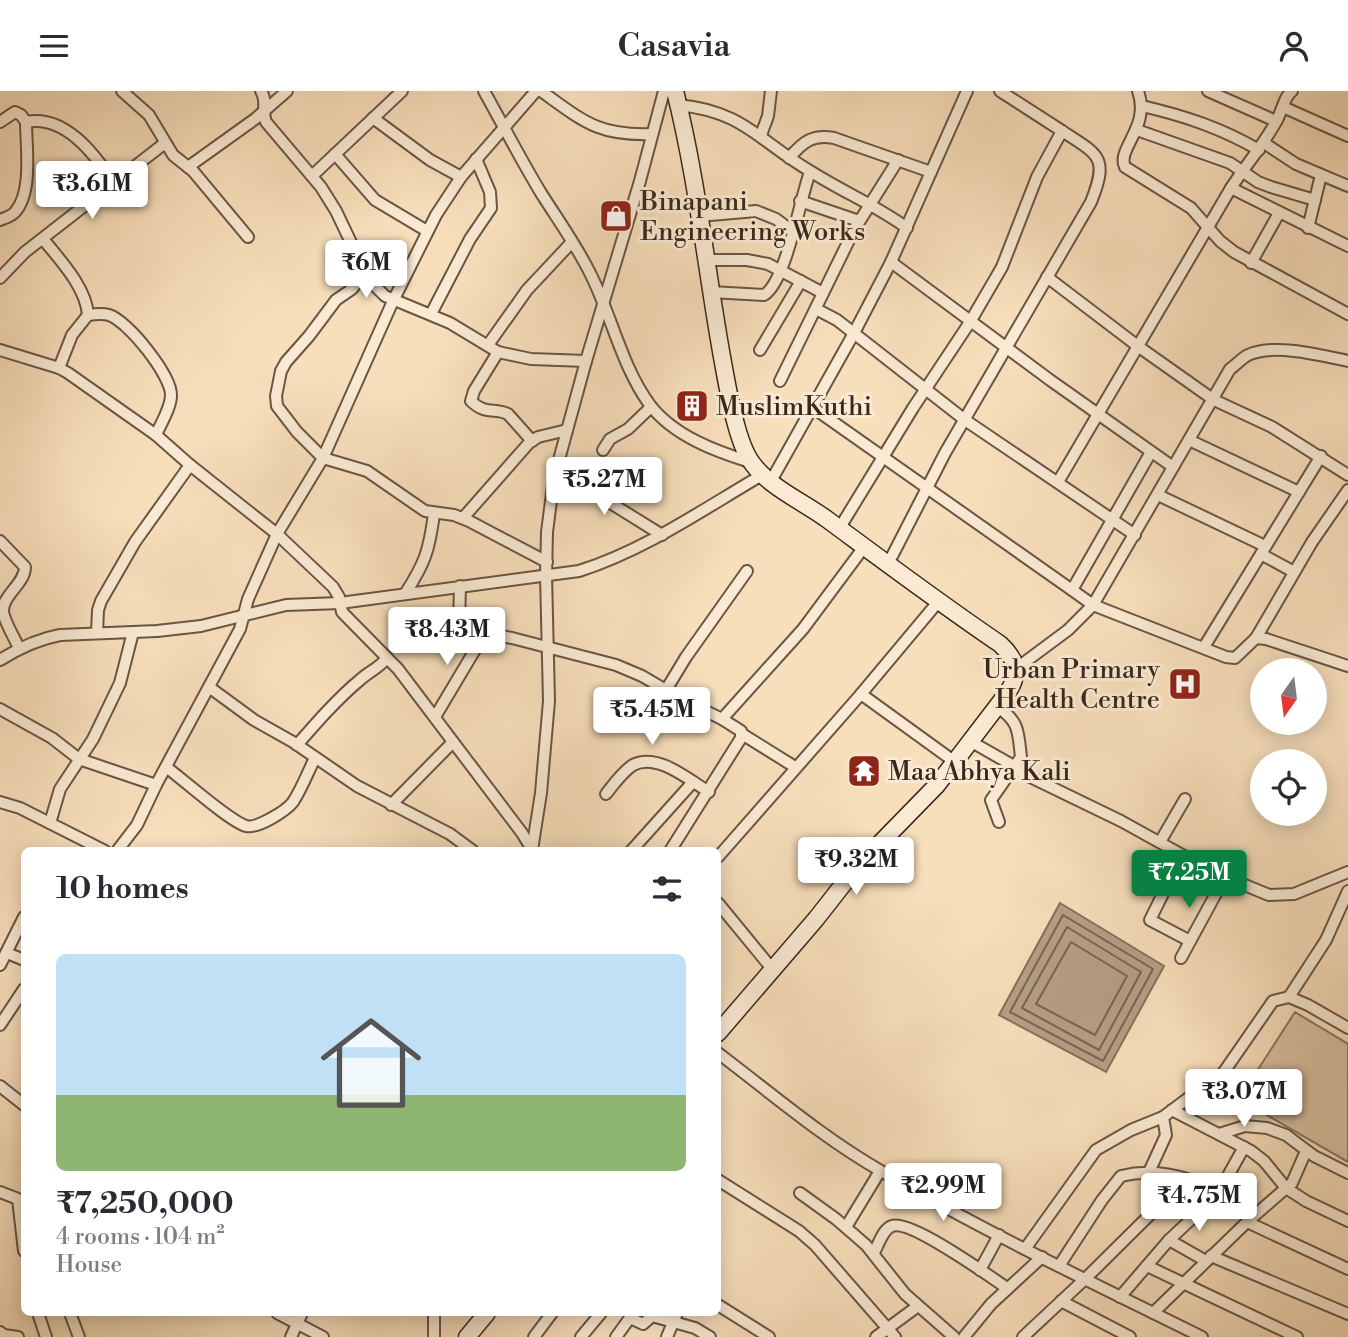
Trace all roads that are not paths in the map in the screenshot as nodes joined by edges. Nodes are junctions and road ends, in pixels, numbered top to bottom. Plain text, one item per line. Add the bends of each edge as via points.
1 (122, 91) edge
2 (261, 91) edge
3 (287, 91) edge
4 (402, 91) edge
5 (484, 91) edge
6 (538, 91) edge
7 (664, 91) edge
8 (771, 91) edge
9 (967, 91) edge
10 (1000, 91) edge
11 (1138, 91) edge
12 (1208, 91) edge
13 (1287, 92) edge
14 (677, 98) edge
15 (1142, 106) junction
16 (1283, 107) junction
17 (262, 114) junction
18 (373, 118) junction
19 (1276, 121) junction
20 (0, 122) edge
21 (26, 122) junction
22 (504, 126) junction
23 (1137, 129) junction
24 (1062, 131) junction
25 (652, 134) junction
26 (761, 135) junction
27 (1348, 136) edge
28 (165, 143) junction
29 (1261, 146) junction
30 (335, 154) junction
31 (789, 157) junction
32 (476, 159) junction
33 (898, 160) junction
34 (188, 167) junction
35 (810, 171) junction
36 (1243, 171) junction
37 (932, 172) junction
38 (313, 175) junction
39 (1321, 175) junction
40 (461, 177) junction
41 (113, 182) junction
42 (1348, 186) edge
43 (1231, 188) junction
44 (1315, 200) junction
45 (800, 201) junction
46 (870, 203) junction
47 (1279, 213) junction
48 (699, 216) junction
49 (0, 221) edge
50 (859, 221) junction
51 (907, 228) junction
52 (1308, 228) junction
53 (1209, 229) junction
54 (427, 231) junction
55 (792, 231) junction
56 (248, 236) dead end
57 (43, 239) junction
58 (572, 242) junction
59 (1347, 244) edge
60 (706, 260) junction
61 (891, 262) junction
62 (1251, 263) junction
63 (783, 270) junction
64 (365, 272) junction
65 (1047, 277) junction
66 (0, 278) edge
67 (801, 281) junction
68 (711, 292) junction
69 (823, 293) junction
70 (393, 301) junction
71 (604, 301) junction
72 (816, 309) junction
73 (431, 314) junction
74 (1348, 314) edge
75 (88, 315) junction
76 (971, 322) junction
77 (854, 333) junction
78 (1139, 347) junction
79 (493, 348) junction
80 (1007, 348) junction
81 (0, 350) edge
82 (760, 350) dead end
83 (586, 361) junction
84 (1348, 361) edge
85 (59, 368) junction
86 (780, 381) dead end
87 (926, 389) junction
88 (1214, 400) junction
89 (651, 407) junction
90 (812, 407) junction
91 (1099, 415) junction
92 (965, 420) junction
93 (567, 429) junction
94 (156, 435) junction
95 (1189, 440) junction
96 (532, 441) junction
97 (603, 450) dead end
98 (1151, 452) junction
99 (1321, 456) junction
100 (883, 457) junction
101 (323, 458) junction
102 (750, 462) junction
103 (190, 465) junction
104 (1173, 467) junction
105 (1347, 472) edge
106 (554, 478) junction
107 (766, 478) junction
108 (1058, 482) junction
109 (926, 488) junction
110 (1348, 491) edge
111 (1299, 492) junction
112 (1158, 495) junction
113 (1344, 505) edge
114 (434, 514) junction
115 (463, 519) junction
116 (1111, 519) junction
117 (839, 529) junction
118 (277, 534) junction
119 (662, 535) junction
120 (1135, 535) junction
121 (0, 541) edge
122 (864, 547) junction
123 (1263, 550) junction
124 (547, 562) junction
125 (887, 566) junction
126 (747, 571) dead end
127 (1294, 572) junction
128 (546, 575) junction
129 (460, 586) junction
130 (1072, 590) junction
131 (405, 594) junction
132 (938, 602) junction
133 (340, 603) junction
134 (1093, 605) junction
135 (245, 615) junction
136 (133, 632) junction
137 (97, 633) junction
138 (485, 633) junction
139 (1256, 638) junction
140 (1205, 647) junction
141 (19, 648) junction
142 (549, 648) junction
143 (387, 658) junction
144 (0, 660) edge
145 (1348, 666) edge
146 (1017, 669) junction
147 (209, 687) junction
148 (666, 690) junction
149 (860, 694) junction
150 (997, 707) junction
151 (0, 709) edge
152 (435, 717) junction
153 (722, 719) junction
154 (742, 734) junction
155 (970, 741) junction
156 (453, 742) junction
157 (297, 745) junction
158 (315, 758) junction
159 (79, 759) junction
160 (955, 762) junction
161 (1014, 766) junction
162 (166, 767) junction
163 (795, 767) junction
164 (693, 782) junction
165 (156, 785) junction
166 (709, 792) junction
167 (606, 794) dead end
168 (1185, 799) dead end
169 (0, 802) edge
170 (391, 805) junction
171 (999, 822) dead end
172 (50, 823) junction
173 (1160, 842) junction
174 (97, 847) edge
175 (120, 847) edge
176 (468, 847) edge
177 (531, 847) edge
178 (533, 847) edge
179 (635, 847) edge
180 (673, 847) edge
181 (721, 853) edge
182 (1182, 855) junction
183 (1348, 871) edge
184 (1225, 877) junction
185 (1348, 891) edge
186 (721, 907) edge
187 (21, 923) edge
188 (1190, 941) junction
189 (7, 953) junction
190 (1181, 958) dead end
191 (21, 959) edge
192 (0, 965) edge
193 (774, 969) junction
194 (21, 994) edge
195 (1289, 997) junction
196 (0, 1025) edge
197 (1347, 1025) edge
198 (721, 1030) edge
199 (721, 1055) edge
200 (1219, 1079) dead end
201 (0, 1086) edge
202 (1191, 1096) dead end
203 (21, 1103) edge
204 (1168, 1113) junction
205 (1219, 1134) junction
206 (1244, 1147) junction
207 (1306, 1151) junction
208 (880, 1171) junction
209 (1149, 1172) junction
210 (1348, 1173) edge
211 (1186, 1179) junction
212 (721, 1182) edge
213 (1286, 1188) junction
214 (0, 1192) edge
215 (21, 1193) edge
216 (800, 1193) dead end
217 (1217, 1194) junction
218 (18, 1199) junction
219 (21, 1220) edge
220 (1249, 1220) junction
221 (1348, 1221) edge
222 (846, 1227) junction
223 (999, 1235) junction
224 (1169, 1240) junction
225 (1025, 1249) junction
226 (874, 1253) junction
227 (1042, 1257) junction
228 (1208, 1259) junction
229 (1059, 1266) junction
230 (1147, 1266) junction
231 (1348, 1269) edge
232 (980, 1270) junction
233 (1085, 1279) junction
234 (1184, 1283) junction
235 (1007, 1288) junction
236 (1120, 1297) junction
237 (1061, 1301) junction
238 (918, 1306) junction
239 (721, 1307) edge
240 (1153, 1313) junction
241 (1348, 1314) edge
242 (39, 1316) edge
243 (71, 1316) edge
244 (283, 1316) edge
245 (301, 1316) edge
246 (433, 1316) edge
247 (485, 1316) edge
248 (550, 1316) edge
249 (598, 1316) edge
250 (631, 1316) edge
251 (633, 1316) edge
252 (652, 1316) edge
253 (652, 1316) edge
254 (675, 1317) edge
255 (298, 1324) junction
256 (0, 1332) edge
257 (892, 1333) edge
258 (471, 1335) edge
259 (536, 1336) edge
260 (19, 1337) edge
261 (46, 1337) edge
262 (79, 1337) edge
263 (291, 1337) edge
264 (323, 1337) edge
265 (434, 1337) edge
266 (581, 1337) edge
267 (616, 1337) edge
268 (667, 1337) edge
269 (710, 1337) edge
270 (769, 1337) edge
271 (876, 1337) edge
272 (954, 1337) edge
273 (964, 1337) edge
274 (1023, 1337) edge
275 (1130, 1337) edge
276 (1202, 1337) edge
277 (1297, 1337) edge

1 - 28 street via 149,115
2 - 17 street
3 - 17 street
4 - 18 street
5 - 22 street
6 - 22 street
6 - 25 street via 606,131
7 - 25 street
8 - 26 street
9 - 37 street
10 - 24 street
11 - 15 street
12 - 19 street
13 - 16 street
14 - 26 street via 733,118
14 - 48 main road
15 - 23 street
15 - 29 street via 1185,116
16 - 19 street
16 - 27 street
17 - 34 street
17 - 38 street
18 - 30 street
18 - 40 street
19 - 29 street
20 - 21 street via 15,112
21 - 41 street via 46,120 65,131 92,153
21 - 49 street via 24,191 15,213
22 - 32 street
22 - 58 street
23 - 36 street
23 - 53 street via 1123,156 1125,167 1191,208
24 - 65 street via 1087,147 1102,168 1091,202
24 - 76 street via 1037,177 1002,267
25 - 71 street
26 - 31 street
28 - 34 street
28 - 41 street
29 - 36 street
29 - 39 street
30 - 38 street
30 - 54 street via 375,201
31 - 33 street via 803,142 822,136
31 - 35 street
32 - 40 street
32 - 73 street via 491,192 491,208
33 - 37 street
33 - 46 street
34 - 56 street
35 - 45 street
35 - 46 street
36 - 43 street
36 - 44 street via 1258,182
37 - 51 street
38 - 64 street
39 - 42 street
39 - 44 street
40 - 54 street
41 - 57 street
43 - 47 street
43 - 53 street
44 - 52 street
45 - 50 street
45 - 55 street
46 - 50 street
46 - 51 street
47 - 52 street
47 - 62 street
48 - 55 street via 756,211
48 - 60 main road
50 - 69 street
51 - 61 street
52 - 59 street
53 - 62 street
53 - 78 street
54 - 70 street
55 - 63 street
57 - 66 street
57 - 75 street via 77,286
58 - 71 street
58 - 79 street via 527,290
60 - 63 street via 747,260
60 - 68 main road
61 - 76 street
61 - 77 street
62 - 74 street
63 - 67 street
63 - 68 street via 774,288 764,295
64 - 70 street via 379,292
64 - 101 street via 328,309 281,371 277,406
65 - 78 street
65 - 80 street
67 - 69 street
67 - 82 street
68 - 102 main road via 728,386
69 - 72 street
70 - 73 street
70 - 101 street
71 - 83 street
71 - 89 street via 624,357
72 - 77 street
72 - 86 street
73 - 79 street
75 - 85 street via 72,335
75 - 94 street via 107,314 118,320 158,364 171,397
76 - 80 street
76 - 87 street
77 - 87 street
77 - 90 street
78 - 88 street
78 - 91 street
79 - 83 street via 531,359
79 - 96 street via 471,401 485,411 508,414
80 - 91 street
80 - 92 street
81 - 85 street
83 - 93 street
84 - 88 street via 1294,352 1247,355 1230,369
85 - 94 street
87 - 92 street
87 - 100 street
88 - 95 street
88 - 99 street
89 - 97 street via 610,439
89 - 102 street via 692,440
90 - 100 street
90 - 107 street
91 - 98 street
91 - 108 street
92 - 108 street
92 - 109 street
93 - 96 street
93 - 106 street
94 - 103 street
95 - 104 street
95 - 111 street
96 - 115 street
98 - 104 street
98 - 116 street
99 - 105 street
99 - 111 street
100 - 109 street
100 - 117 street
101 - 114 street via 367,471
101 - 118 street
102 - 107 main road
103 - 118 street
103 - 137 street via 135,542 101,601
104 - 112 street
106 - 119 street via 587,489
106 - 124 street
107 - 117 main road
107 - 119 street
108 - 116 street
109 - 125 street
109 - 130 street
110 - 113 street
111 - 123 street
112 - 120 street
112 - 123 street
113 - 127 street
114 - 115 street
114 - 131 street via 423,567
115 - 124 street
116 - 120 street
116 - 130 street
117 - 122 main road
118 - 133 street via 333,587
118 - 135 street
119 - 128 street via 613,560
120 - 134 street
121 - 141 street via 25,567 4,607
122 - 125 main road
122 - 153 street via 803,629
123 - 127 street
123 - 140 street
124 - 128 street
125 - 132 main road
126 - 148 street
127 - 139 street
128 - 129 street
128 - 142 street
129 - 131 street
129 - 138 street via 460,627
130 - 134 street
131 - 133 street
132 - 146 main road via 1000,644
132 - 149 street
133 - 135 street via 286,605
133 - 143 street via 342,612
134 - 140 street
134 - 146 street
135 - 136 street via 201,626
135 - 147 street
136 - 137 street
136 - 159 street via 120,683
137 - 141 street via 47,637
138 - 142 street
138 - 152 street
139 - 140 street via 1235,658
139 - 145 street
141 - 144 street
142 - 148 street via 616,665
142 - 178 street via 545,750
143 - 152 street
143 - 157 street
146 - 150 main road
147 - 157 street
147 - 162 street
148 - 153 street
149 - 160 street
149 - 163 street
150 - 155 main road
150 - 161 street via 1017,725 1021,757
151 - 159 street
152 - 156 street
153 - 154 street
154 - 163 street
154 - 166 street
155 - 160 main road
155 - 161 street
156 - 170 street
156 - 177 street
157 - 158 street
158 - 162 street via 292,802 254,827 234,819
158 - 170 street
159 - 165 street
159 - 172 street via 60,789
160 - 193 main road via 856,868
161 - 171 street via 991,800
161 - 173 street
162 - 165 street
163 - 181 street
164 - 166 street
164 - 167 street via 647,762 626,770
164 - 179 street
165 - 175 street via 137,825
166 - 180 street
168 - 173 street
169 - 172 street
170 - 176 street
172 - 174 street
173 - 182 street
182 - 184 street
182 - 188 street via 1150,920
183 - 184 street via 1294,894 1269,895
184 - 188 street
185 - 195 street via 1326,940
186 - 193 street
187 - 189 street
188 - 190 street
189 - 191 street
189 - 192 street
193 - 198 main road
194 - 196 street
195 - 197 street
195 - 200 street via 1273,1001
199 - 208 street
201 - 203 street
202 - 204 street
204 - 205 street
204 - 209 street via 1166,1135
204 - 225 street via 1096,1150
205 - 206 street
205 - 207 street via 1245,1126 1267,1128 1286,1135
206 - 213 street via 1264,1161
206 - 217 street
207 - 210 street
207 - 213 street via 1296,1177
208 - 222 street
208 - 223 street
209 - 211 street
209 - 229 street via 1121,1176
211 - 217 street
211 - 233 street
212 - 257 street via 815,1244
213 - 220 street
213 - 221 street
214 - 218 street
215 - 218 street
216 - 222 street
217 - 220 street
217 - 224 street
218 - 219 street
220 - 228 street
220 - 231 street
222 - 226 street
223 - 225 street
223 - 232 street
224 - 228 street
224 - 230 street
225 - 227 street
226 - 232 street via 888,1229 899,1225
226 - 238 street
227 - 229 street
227 - 235 street
228 - 234 street
228 - 241 street
229 - 233 street
230 - 234 street
230 - 236 street
232 - 235 street
233 - 236 street
233 - 237 street
234 - 240 street
234 - 277 street
235 - 273 street
236 - 240 street
237 - 274 street
237 - 275 street
238 - 257 street
238 - 272 street
239 - 270 street
240 - 276 street
242 - 261 street
243 - 262 street
244 - 255 street
245 - 255 street
246 - 265 street
247 - 258 main road
248 - 259 street
249 - 266 street
250 - 267 street
251 - 252 street via 643,1324
253 - 254 street
254 - 268 street
254 - 269 street
255 - 263 street
255 - 264 street
256 - 260 street
257 - 271 street

